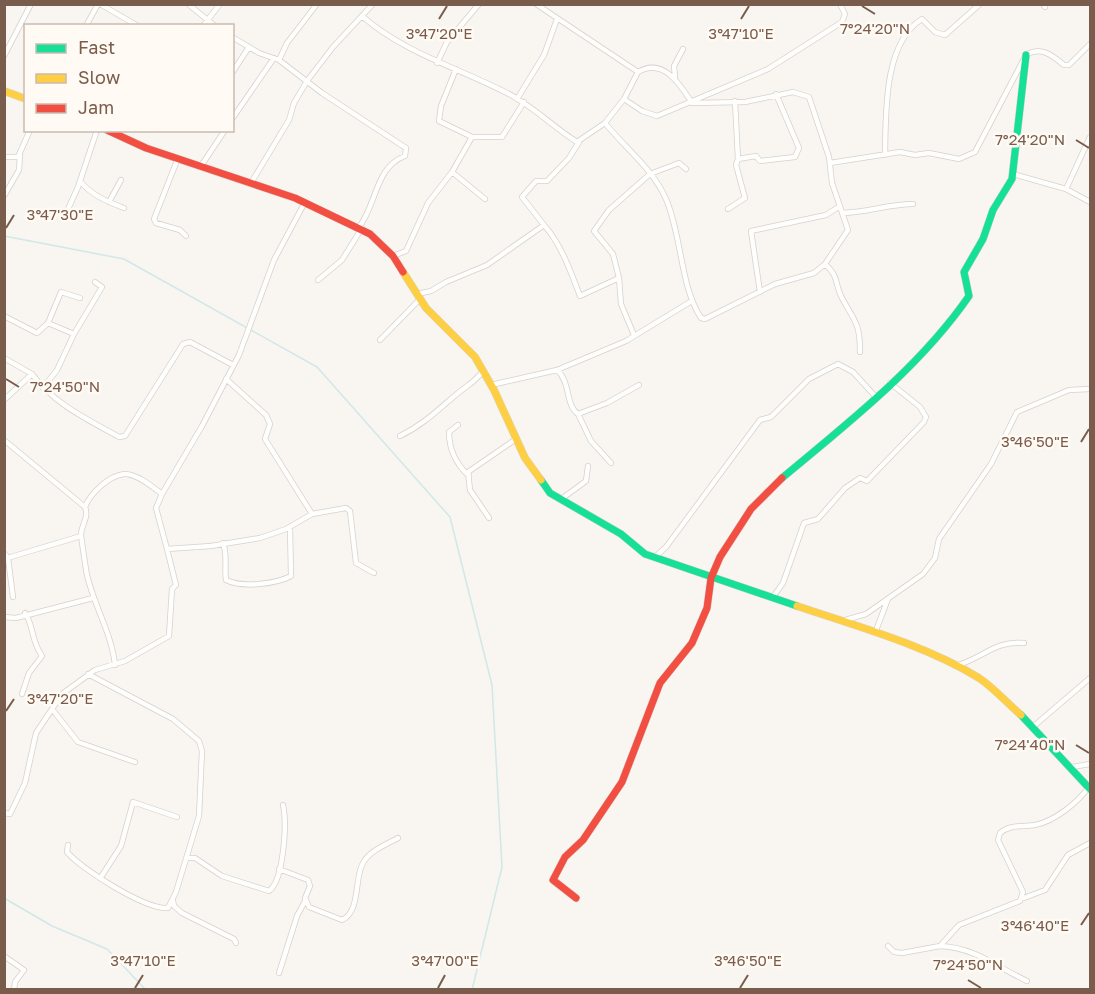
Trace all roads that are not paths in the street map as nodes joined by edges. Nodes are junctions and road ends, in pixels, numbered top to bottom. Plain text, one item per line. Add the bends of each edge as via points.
1 (31, 4) edge
2 (99, 4) edge
3 (188, 4) edge
4 (220, 4) edge
5 (317, 4) edge
6 (373, 4) edge
7 (479, 4) edge
8 (536, 4) edge
9 (980, 4) edge
10 (840, 5) edge
11 (362, 16) junction
12 (557, 19) junction
13 (208, 20) junction
14 (87, 24) edge
15 (134, 24) edge
16 (205, 24) edge
17 (213, 24) edge
18 (234, 38) edge
19 (1090, 44) edge
20 (249, 47) junction
21 (683, 49) dead end
22 (4, 56) edge
23 (1026, 56) junction
24 (276, 59) junction
25 (437, 63) junction
26 (456, 69) junction
27 (234, 70) edge
28 (638, 72) junction
29 (675, 77) junction
30 (307, 81) junction
31 (4, 92) edge
32 (776, 94) junction
33 (24, 98) edge
34 (517, 99) junction
35 (624, 99) junction
36 (735, 101) junction
37 (524, 102) junction
38 (692, 103) junction
39 (234, 116) edge
40 (605, 123) junction
41 (29, 132) edge
42 (96, 132) edge
43 (110, 132) edge
44 (224, 132) edge
45 (472, 137) junction
46 (1090, 137) edge
47 (579, 142) junction
48 (20, 155) junction
49 (885, 155) junction
50 (4, 157) edge
51 (178, 158) junction
52 (738, 159) junction
53 (830, 163) junction
54 (201, 166) junction
55 (686, 169) dead end
56 (452, 172) junction
57 (650, 174) junction
58 (1013, 174) junction
59 (121, 180) dead end
60 (80, 181) junction
61 (251, 183) junction
62 (1066, 189) junction
63 (4, 196) edge
64 (485, 199) dead end
65 (109, 202) junction
66 (305, 202) junction
67 (1090, 202) edge
68 (913, 204) dead end
69 (840, 206) junction
70 (124, 208) dead end
71 (728, 208) dead end
72 (842, 213) junction
73 (64, 218) dead end
74 (544, 225) junction
75 (361, 228) junction
76 (186, 236) dead end
77 (393, 256) junction
78 (825, 264) junction
79 (619, 278) junction
80 (318, 279) dead end
81 (95, 282) dead end
82 (760, 292) junction
83 (418, 297) junction
84 (80, 298) dead end
85 (690, 302) junction
86 (4, 316) edge
87 (48, 323) junction
88 (74, 333) junction
89 (634, 335) junction
90 (380, 340) dead end
91 (860, 352) dead end
92 (4, 358) edge
93 (233, 365) junction
94 (557, 370) junction
95 (483, 371) junction
96 (32, 374) junction
97 (226, 379) junction
98 (890, 383) junction
99 (491, 385) junction
100 (639, 385) dead end
101 (43, 388) junction
102 (1090, 389) edge
103 (875, 396) junction
104 (4, 400) edge
105 (578, 414) junction
106 (458, 424) dead end
107 (400, 436) dead end
108 (516, 439) junction
109 (4, 440) edge
110 (611, 463) dead end
111 (588, 466) dead end
112 (469, 476) junction
113 (162, 494) junction
114 (560, 500) junction
115 (85, 507) junction
116 (312, 514) junction
117 (489, 518) dead end
118 (290, 527) junction
119 (81, 536) junction
120 (223, 543) junction
121 (167, 549) junction
122 (6, 557) edge
123 (655, 557) junction
124 (374, 573) dead end
125 (711, 578) junction
126 (891, 595) junction
127 (13, 597) dead end
128 (773, 597) junction
129 (93, 598) junction
130 (25, 614) junction
131 (4, 617) edge
132 (839, 622) junction
133 (875, 633) junction
134 (1024, 643) dead end
135 (115, 665) junction
136 (955, 666) junction
137 (88, 675) junction
138 (1090, 678) edge
139 (22, 694) dead end
140 (52, 709) junction
141 (1034, 726) junction
142 (135, 762) dead end
143 (1090, 764) edge
144 (1072, 767) junction
145 (1090, 788) edge
146 (283, 805) dead end
147 (4, 813) edge
148 (177, 817) dead end
149 (398, 838) dead end
150 (1090, 843) edge
151 (68, 844) dead end
152 (187, 858) junction
153 (279, 869) junction
154 (101, 877) junction
155 (576, 898) dead end
156 (1022, 899) junction
157 (173, 901) junction
158 (305, 901) junction
159 (236, 943) dead end
160 (888, 946) dead end
161 (940, 946) junction
162 (4, 956) edge
163 (279, 973) dead end
164 (1027, 981) dead end
165 (14, 990) edge

1 - 22 street
2 - 14 street
2 - 15 street
3 - 13 street
4 - 13 street
5 - 24 street
6 - 11 street
7 - 25 street via 447,42
8 - 12 street
9 - 49 street via 945,35 922,20 897,48 889,81
10 - 38 street via 845,18 837,27 808,42 793,56
11 - 25 street via 382,33
11 - 30 street
12 - 28 street
12 - 34 street via 544,55
13 - 16 street
13 - 17 street
18 - 20 street
19 - 23 street via 1070,65 1044,51
20 - 24 street
20 - 27 street
21 - 29 street via 674,66
23 - 49 street via 975,152 959,159 929,153
23 - 58 street
24 - 30 street
24 - 39 street
25 - 26 street
26 - 34 street
26 - 45 street via 439,121
28 - 29 street via 647,66
28 - 35 street
29 - 38 street
30 - 61 street
30 - 75 street via 407,150 405,156 386,168
31 - 33 street
32 - 36 street
32 - 52 street via 799,148 795,157
32 - 53 street via 793,92 809,97
34 - 37 street
35 - 38 street via 657,116
35 - 40 street
36 - 38 street
36 - 52 street
37 - 45 street via 502,137
37 - 47 street
40 - 47 street
40 - 57 street
41 - 48 street
42 - 60 street
43 - 51 street
44 - 54 street
45 - 56 street
46 - 62 street
47 - 74 street via 547,181 536,181 522,197
48 - 50 street via 14,159
48 - 63 street via 19,170
49 - 53 street
51 - 54 street
51 - 76 street via 154,219
52 - 71 street via 736,165 745,198
53 - 69 street
54 - 61 street
55 - 57 street via 679,163
56 - 64 street
56 - 77 street via 428,203 406,251
57 - 79 street via 609,210 594,231 613,254
57 - 85 street via 659,184 681,245
58 - 62 street
58 - 98 street via 964,272 969,296 951,322
59 - 65 street
60 - 65 street
60 - 73 street
61 - 66 street
62 - 67 street
65 - 70 street
66 - 75 street
66 - 93 street via 274,260
68 - 72 street via 887,204 860,213
69 - 72 street
69 - 82 street via 826,214 751,231
72 - 78 street via 848,230
74 - 79 street via 570,269 580,296
74 - 83 street via 487,265
75 - 77 street
75 - 80 street via 342,260
77 - 83 street
78 - 82 street via 814,273
78 - 91 street via 837,278 840,295 859,327
79 - 89 street via 621,304
81 - 88 street via 102,287
82 - 85 street via 705,319
83 - 90 street
83 - 95 street via 475,357
84 - 87 street via 61,292
85 - 89 street
86 - 87 street via 34,333
87 - 88 street
88 - 101 street via 57,370
89 - 94 street
92 - 96 street
93 - 97 street
93 - 101 street via 200,346 183,344 125,436 119,437 68,411
94 - 99 street
94 - 105 street
95 - 99 street
95 - 107 street via 427,421
96 - 101 street
96 - 104 street
97 - 113 street
97 - 116 street via 266,415 270,424 265,439
98 - 103 street
98 - 128 street via 920,407 926,417 924,422 867,481 860,478 845,488 818,519 804,523 783,583
99 - 108 street
100 - 105 street via 607,404
102 - 126 street via 1069,390 1017,412 991,464 939,539 931,564 912,584
103 - 123 street via 853,372 838,364 809,379 771,417 760,420 726,470
103 - 125 street via 759,499 724,550
105 - 110 street via 591,441
106 - 112 street via 449,432 451,449
108 - 112 street via 470,470
108 - 114 street via 542,484
109 - 115 street
111 - 114 street via 586,481
112 - 117 street via 470,490
113 - 115 street via 124,474 99,488
113 - 121 street via 156,508
114 - 123 street
115 - 119 street via 87,516
116 - 118 street
116 - 124 street via 349,509 356,563
118 - 120 street via 260,538
118 - 120 street via 291,576 257,585 226,580 228,556
119 - 122 street
119 - 129 street
120 - 121 street
121 - 135 street via 176,585 172,589 169,636
122 - 127 street
123 - 125 street
125 - 128 street
125 - 155 street via 707,608 696,636 660,683 622,782 584,840 568,853 554,875 554,880
126 - 132 street via 866,614
126 - 133 street
128 - 132 street
129 - 130 street
129 - 135 street via 113,646
130 - 131 street
130 - 139 street via 42,656 29,673
132 - 133 street
133 - 136 street
134 - 136 street via 1007,641
135 - 137 street
136 - 141 street via 980,679
137 - 140 street via 62,694
137 - 152 street via 168,716 199,741 201,795
138 - 141 street
140 - 142 street via 78,742
140 - 147 street via 36,733 21,793 10,814
141 - 144 street
143 - 144 street
144 - 145 street
145 - 156 street via 1049,820 1000,832 998,840 1023,892
146 - 153 street via 285,832
148 - 154 street via 132,802 121,846
149 - 158 street via 363,863 355,899 345,919 309,907
150 - 156 street via 1068,855 1045,890
151 - 154 street via 74,860
152 - 153 street via 195,858 222,876 266,891 273,887
152 - 157 street
153 - 158 street via 308,880
154 - 157 street via 130,897 159,908 168,908
156 - 161 street via 958,925
157 - 159 street via 182,912
158 - 163 street
160 - 161 street via 902,953
161 - 164 street via 974,951
162 - 165 street via 24,970

